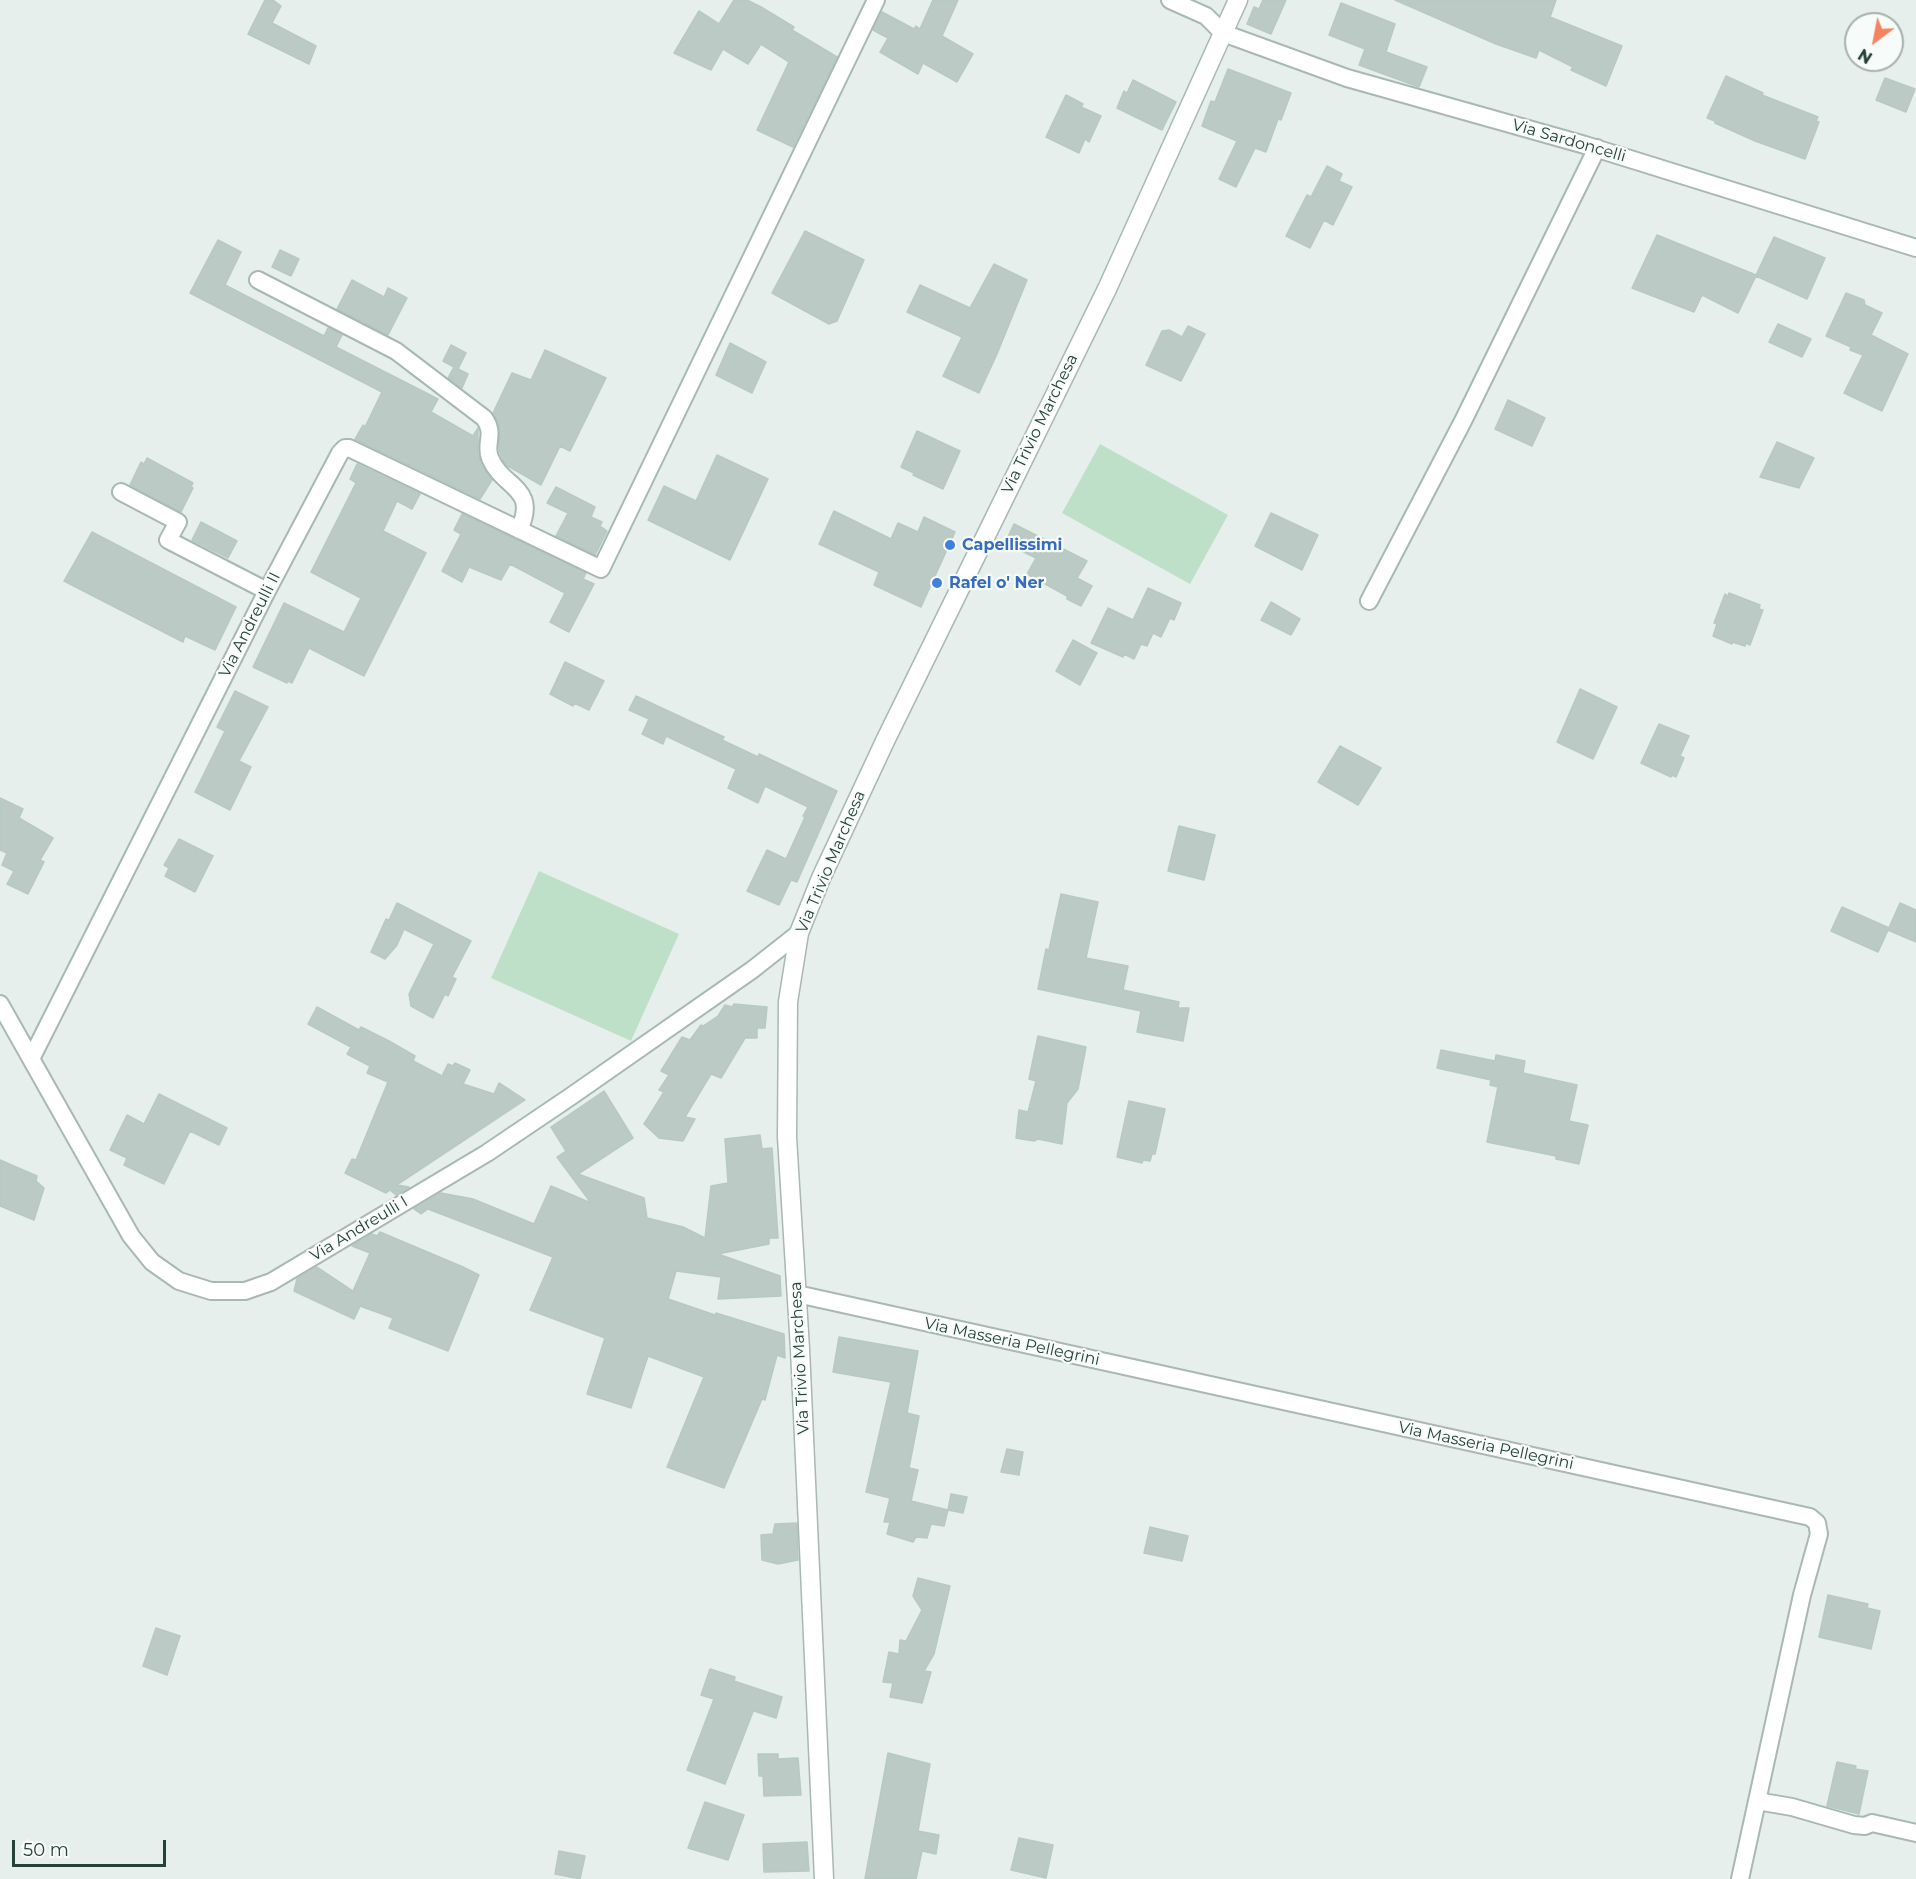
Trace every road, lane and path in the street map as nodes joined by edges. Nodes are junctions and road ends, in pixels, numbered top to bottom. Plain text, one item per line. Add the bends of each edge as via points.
1 (876, 0) edge
2 (1170, 0) edge
3 (1238, 0) edge
4 (1224, 33) junction
5 (1597, 148) junction
6 (1916, 248) edge
7 (258, 280) dead end
8 (121, 492) dead end
9 (519, 530) junction
10 (267, 591) junction
11 (1369, 601) dead end
12 (799, 933) junction
13 (0, 1004) edge
14 (31, 1059) junction
15 (797, 1294) junction
16 (1757, 1801) junction
17 (1916, 1833) edge
18 (824, 1879) edge
19 (1740, 1879) edge

1 - 9 street, Via Andreulli II via 601,569
2 - 4 street, Via Sardoncelli via 1206,16
3 - 4 street, Via Trivio Marchesa
4 - 5 street, Via Sardoncelli via 1347,78
4 - 12 street, Via Trivio Marchesa via 1107,289 886,739
5 - 6 street, Via Sardoncelli
5 - 11 street via 1468,411
7 - 9 street via 396,351 484,418 490,426 489,456 523,496 525,516
8 - 10 street via 178,522 168,540
9 - 10 street, Via Andreulli II via 345,448
10 - 14 street, Via Andreulli II
12 - 14 street, Via Andreulli I via 752,970 487,1153 271,1282 245,1291 211,1291 179,1281 152,1262 131,1236
12 - 15 street, Via Trivio Marchesa via 788,1013 788,1137
13 - 14 street, Via Andreulli I
15 - 16 street, Via Masseria Pellegrini via 1810,1517 1817,1523 1819,1534
15 - 18 street, Via Trivio Marchesa
16 - 17 street via 1854,1825 1872,1823
16 - 19 street, Via Masseria Pellegrini

